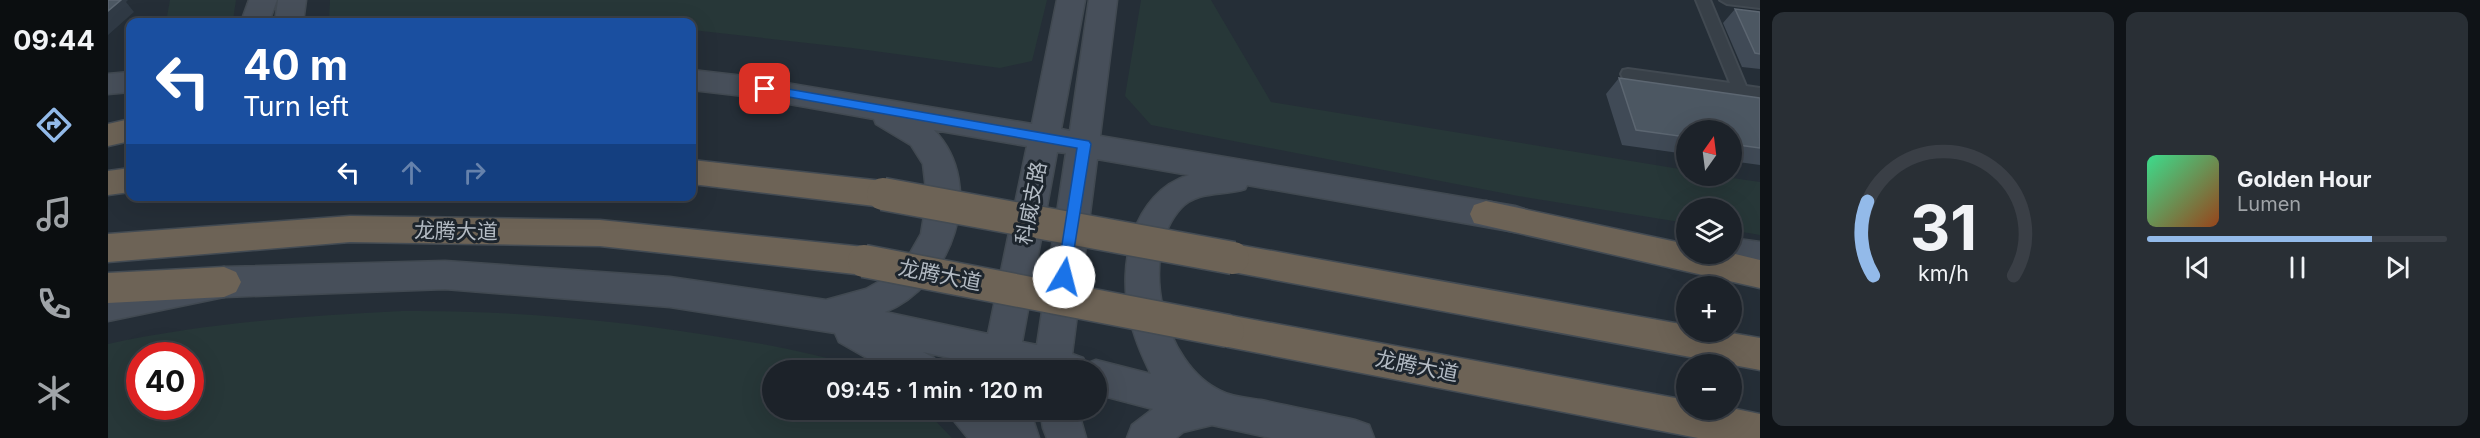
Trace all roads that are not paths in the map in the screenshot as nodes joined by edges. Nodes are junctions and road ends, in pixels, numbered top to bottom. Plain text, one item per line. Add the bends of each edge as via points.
1 (263, 0) edge
2 (292, 0) edge
3 (1071, 0) edge
4 (1103, 0) edge
5 (1703, 0) edge
6 (1727, 0) edge
7 (1760, 4) edge
8 (256, 18) edge
9 (290, 18) edge
10 (1628, 74) dead end
11 (696, 80) edge
12 (126, 82) edge
13 (108, 84) edge
14 (1740, 90) junction
15 (1760, 93) edge
16 (871, 108) junction
17 (126, 131) edge
18 (108, 135) edge
19 (1044, 138) junction
20 (1084, 144) junction
21 (696, 172) edge
22 (1272, 177) junction
23 (126, 181) edge
24 (108, 183) edge
25 (1486, 214) junction
26 (1676, 243) edge
27 (108, 248) edge
28 (1742, 254) edge
29 (1760, 256) edge
30 (1760, 274) edge
31 (224, 282) junction
32 (108, 288) edge
33 (108, 306) edge
34 (824, 315) junction
35 (1760, 354) edge
36 (903, 360) edge
37 (996, 360) edge
38 (1004, 360) edge
39 (1059, 360) edge
40 (1107, 380) edge
41 (1214, 408) junction
42 (977, 420) edge
43 (1013, 420) edge
44 (1061, 420) edge
45 (1760, 432) edge
46 (993, 438) edge
47 (1020, 438) edge
48 (1067, 438) edge
49 (1146, 438) edge
50 (1355, 438) edge

1 - 8 main road
2 - 9 main road
3 - 19 main road, 科威支路
4 - 20 main road, 科威支路
5 - 14 lane
6 - 7 lane
10 - 14 lane
11 - 16 main road
12 - 13 main road
14 - 15 lane
16 - 19 main road
16 - 34 main road via 911,129 930,147 941,169 946,193 941,223 928,253 910,279 878,301
17 - 18 highway
19 - 20 main road
19 - 38 main road, 科威支路
20 - 22 main road
20 - 39 main road, 科威支路
21 - 35 highway, bridge via 883,194
22 - 25 main road
22 - 41 main road via 1210,181 1186,188 1164,207 1145,250 1144,305 1151,336 1178,382
23 - 24 highway
25 - 26 main road
25 - 30 highway
27 - 45 highway, 龙腾大道, bridge via 350,229 600,233 864,261
28 - 29 main road
31 - 32 highway
31 - 33 main road
31 - 34 main road via 446,275 669,292
34 - 36 main road
34 - 37 main road
40 - 41 main road
41 - 49 main road via 1173,417
41 - 50 main road
42 - 46 main road
43 - 47 main road
44 - 48 main road

